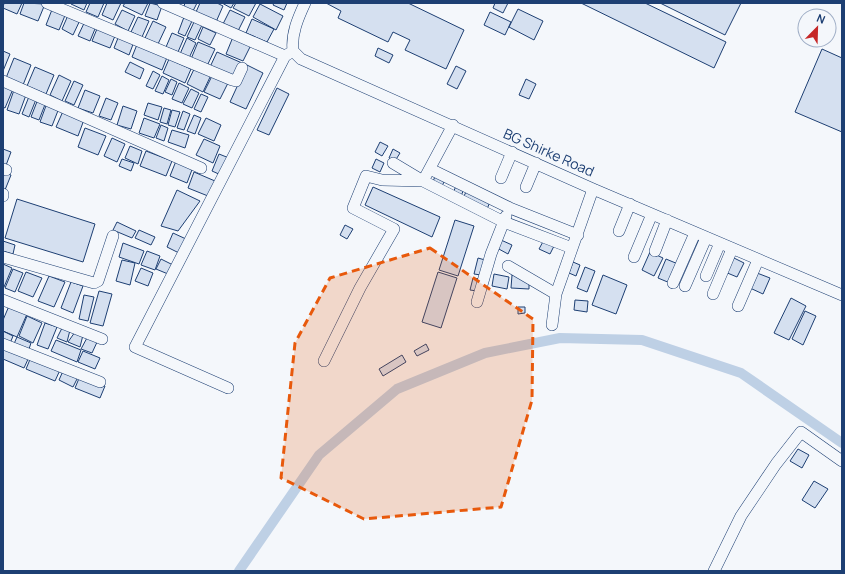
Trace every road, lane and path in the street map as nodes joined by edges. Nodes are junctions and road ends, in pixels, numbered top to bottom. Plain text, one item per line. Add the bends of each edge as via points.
1 (47, 3) edge
2 (163, 3) edge
3 (305, 3) edge
4 (289, 53) junction
5 (242, 68) dead end
6 (3, 81) edge
7 (453, 125) junction
8 (512, 152) junction
9 (393, 163) dead end
10 (536, 163) junction
11 (202, 168) dead end
12 (430, 169) junction
13 (501, 178) dead end
14 (423, 181) junction
15 (526, 187) dead end
16 (593, 189) junction
17 (630, 204) junction
18 (510, 208) junction
19 (652, 214) junction
20 (667, 220) junction
21 (504, 222) junction
22 (619, 231) dead end
23 (695, 233) junction
24 (113, 236) dead end
25 (578, 236) junction
26 (706, 238) junction
27 (720, 243) junction
28 (572, 248) junction
29 (732, 249) junction
30 (654, 251) dead end
31 (3, 256) edge
32 (634, 257) dead end
33 (758, 260) junction
34 (508, 266) dead end
35 (706, 276) dead end
36 (673, 283) dead end
37 (685, 286) dead end
38 (556, 294) junction
39 (713, 294) dead end
40 (842, 295) edge
41 (3, 300) edge
42 (477, 302) dead end
43 (738, 306) dead end
44 (552, 325) dead end
45 (102, 339) dead end
46 (3, 344) edge
47 (324, 361) dead end
48 (100, 382) dead end
49 (228, 388) dead end
50 (842, 461) edge
51 (714, 571) edge

1 - 5 street via 232,80 236,81
2 - 4 street, BG Shirke Road
3 - 4 street
4 - 7 street, BG Shirke Road
4 - 49 street via 135,347
6 - 11 street
7 - 8 street, BG Shirke Road
7 - 12 street
8 - 10 street, BG Shirke Road
8 - 13 street
9 - 14 street
10 - 15 street
10 - 16 street, BG Shirke Road
12 - 14 street
12 - 18 street
14 - 21 street
14 - 47 street via 382,180 366,176 353,208 394,229 360,288
16 - 17 street, BG Shirke Road
16 - 25 street
17 - 19 street, BG Shirke Road
17 - 22 street
18 - 21 street
18 - 25 street
19 - 20 street, BG Shirke Road
19 - 32 street
20 - 23 street, BG Shirke Road
20 - 30 street
21 - 28 street
21 - 42 street via 491,254
23 - 26 street, BG Shirke Road
23 - 36 street
24 - 31 street via 98,281 94,283
25 - 28 street
26 - 27 street, BG Shirke Road
26 - 37 street
27 - 29 street, BG Shirke Road
27 - 35 street
28 - 38 street
29 - 33 street, BG Shirke Road
29 - 39 street
33 - 40 street, BG Shirke Road
33 - 43 street
34 - 38 street
38 - 44 street
41 - 45 street
46 - 48 street
50 - 51 street via 801,432 741,516

